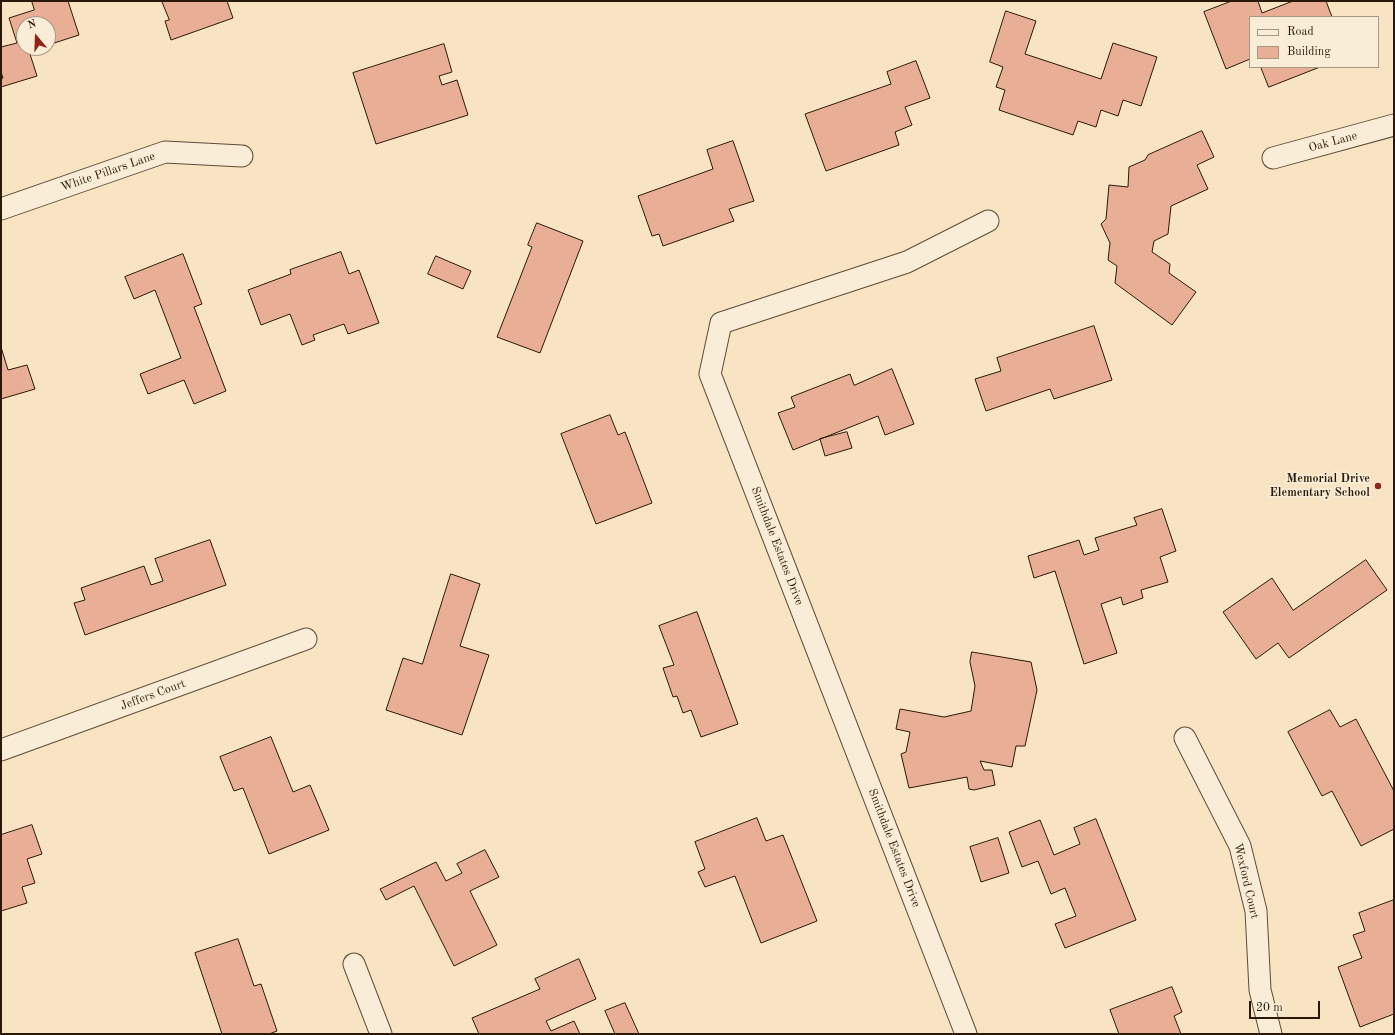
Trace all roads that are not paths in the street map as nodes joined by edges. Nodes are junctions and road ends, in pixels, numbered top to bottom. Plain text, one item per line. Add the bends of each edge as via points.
1 (1394, 125) edge
2 (242, 156) dead end
3 (1273, 158) dead end
4 (1, 209) edge
5 (988, 221) dead end
6 (306, 640) dead end
7 (1185, 738) dead end
8 (1, 750) edge
9 (354, 964) dead end
10 (381, 1034) edge
11 (966, 1034) edge
12 (1271, 1034) edge

1 - 3 street, Oak Lane
2 - 4 street, White Pillars Lane via 165,152
5 - 11 street, Smithdale Estates Drive via 907,262 721,323 710,374
6 - 8 street, Jeffers Court
7 - 12 street, Wexford Court via 1240,846 1256,911 1260,990
9 - 10 street

